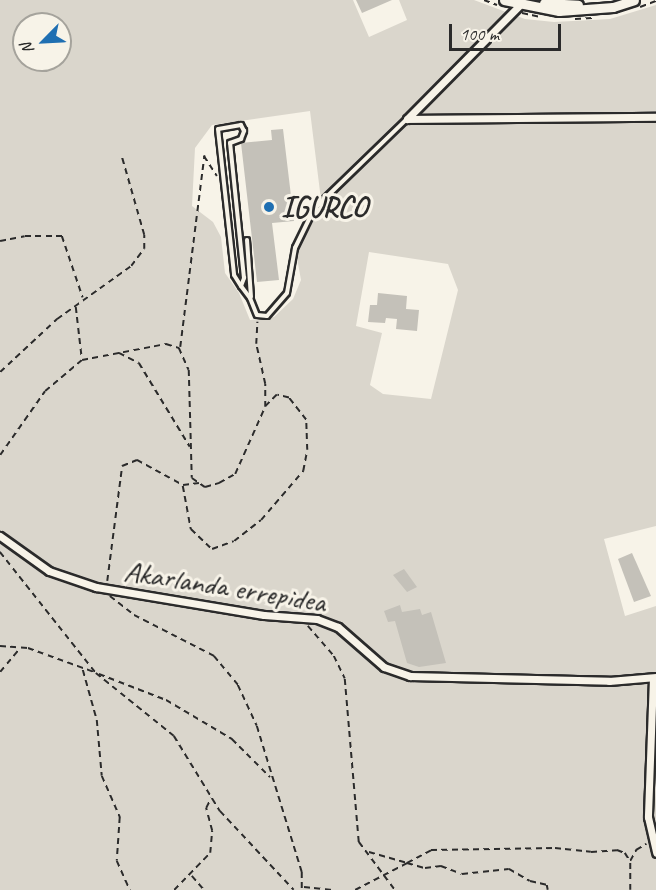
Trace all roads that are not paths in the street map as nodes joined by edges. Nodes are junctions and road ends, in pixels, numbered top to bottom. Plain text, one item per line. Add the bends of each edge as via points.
1 (504, 0) edge
2 (616, 0) edge
3 (634, 0) edge
4 (523, 2) edge
5 (656, 117) edge
6 (407, 119) junction
7 (247, 240) dead end
8 (241, 286) junction
9 (250, 298) junction
10 (0, 536) edge
11 (655, 678) edge
12 (656, 853) edge

1 - 4 main road
2 - 4 main road via 584,5
3 - 4 main road via 584,11
4 - 6 street
5 - 6 street
6 - 9 lane via 314,209 295,248 287,293 273,312 257,315
7 - 9 lane
8 - 8 lane via 234,275 218,129 241,125 241,139 230,143 244,278
8 - 9 lane
10 - 11 street, Akarlanda errepidea via 50,571 106,589 317,619 338,627 384,668 410,676
11 - 12 street via 648,817

